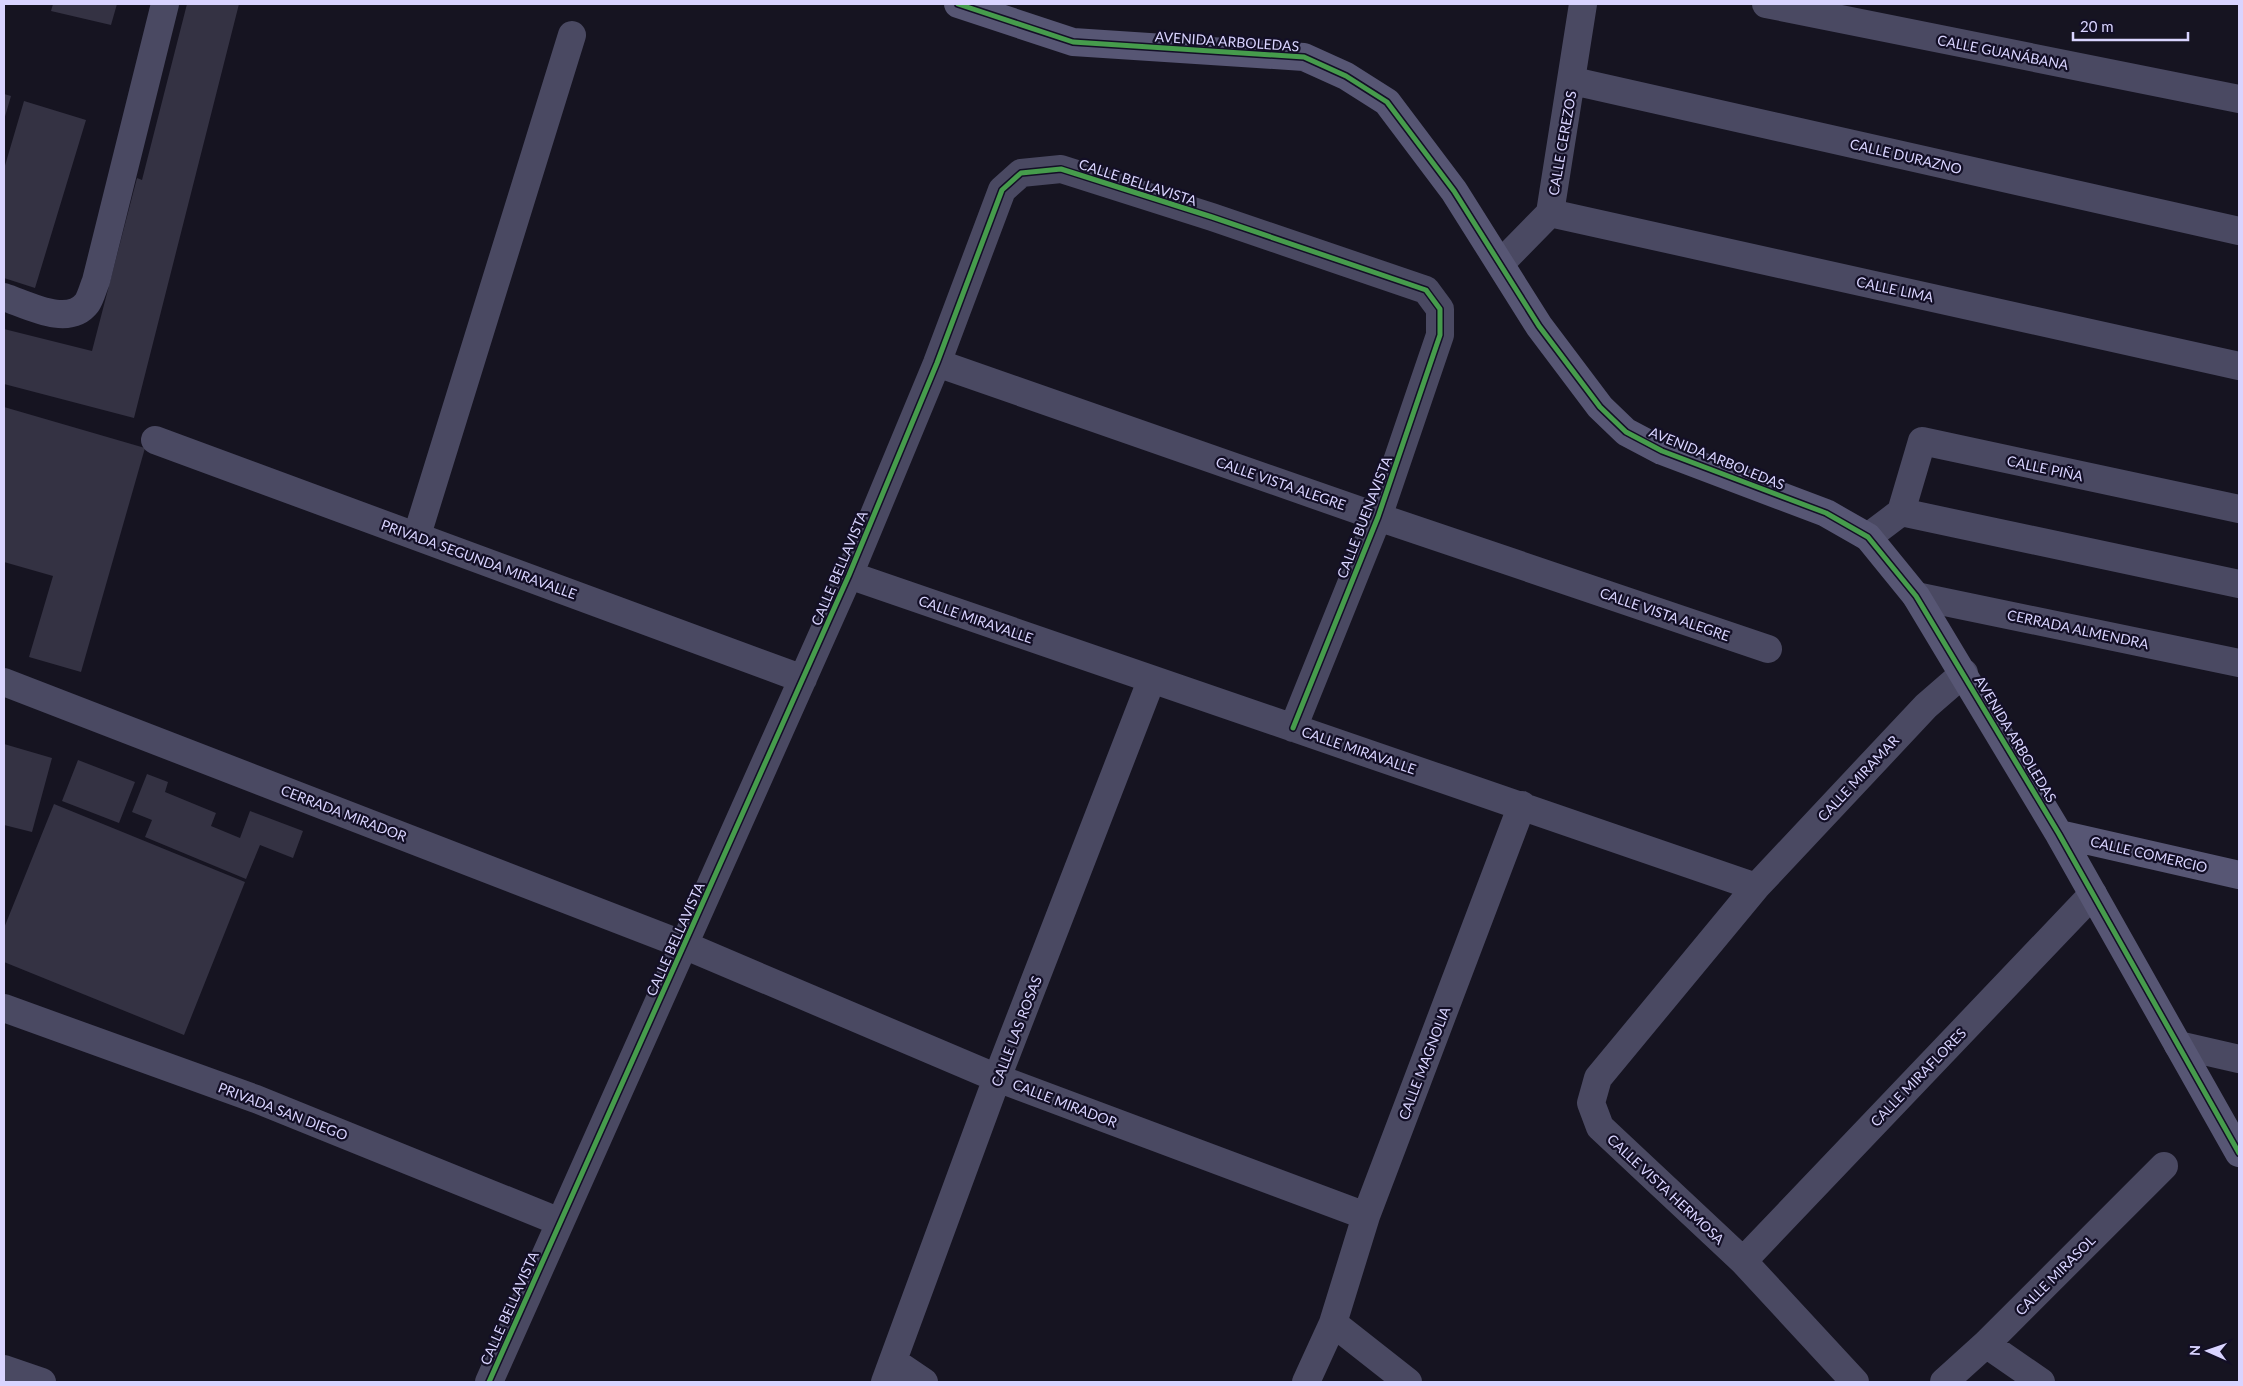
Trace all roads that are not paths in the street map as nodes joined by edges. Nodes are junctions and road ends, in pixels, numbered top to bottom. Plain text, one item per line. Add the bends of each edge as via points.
1 (165, 4) edge
2 (958, 4) edge
3 (1583, 4) edge
4 (1766, 4) edge
5 (572, 35) dead end
6 (1573, 81) junction
7 (2239, 100) edge
8 (1550, 213) junction
9 (2239, 231) edge
10 (1501, 263) junction
11 (4, 297) edge
12 (1440, 309) joint
13 (937, 363) junction
14 (2239, 366) edge
15 (155, 440) dead end
16 (2239, 509) edge
17 (1901, 512) junction
18 (1378, 517) junction
19 (417, 535) junction
20 (1868, 537) junction
21 (850, 575) junction
22 (2239, 584) edge
23 (1916, 596) junction
24 (1768, 649) dead end
25 (2239, 663) edge
26 (1964, 672) junction
27 (803, 679) junction
28 (1151, 681) junction
29 (4, 682) edge
30 (1293, 728) junction
31 (1522, 805) junction
32 (2059, 834) junction
33 (2239, 875) edge
34 (1756, 887) junction
35 (2093, 894) junction
36 (684, 946) junction
37 (4, 1008) edge
38 (2178, 1045) junction
39 (2239, 1059) edge
40 (998, 1078) junction
41 (2239, 1153) edge
42 (2164, 1166) dead end
43 (1366, 1216) junction
44 (560, 1222) junction
45 (1742, 1260) junction
46 (1333, 1323) junction
47 (1986, 1344) junction
48 (4, 1369) edge
49 (889, 1372) edge
50 (42, 1382) edge
51 (489, 1382) edge
52 (924, 1382) edge
53 (1306, 1382) edge
54 (1408, 1382) edge
55 (1855, 1382) edge
56 (1944, 1382) edge
57 (2041, 1382) edge

1 - 11 street via 96,281 86,303 72,313 55,314
2 - 10 street, AVENIDA ARBOLEDAS via 1073,42 1304,57 1346,76 1387,102 1454,191
3 - 6 street, CALLE CEREZOS
4 - 7 street, CALLE GUANÁBANA
5 - 19 street
6 - 8 street, CALLE CEREZOS
6 - 9 street, CALLE DURAZNO
8 - 10 street, CALLE CEREZOS
8 - 14 street, CALLE LIMA
10 - 20 street, AVENIDA ARBOLEDAS via 1539,326 1600,406 1626,432 1662,451 1826,513
12 - 13 street, CALLE BELLAVISTA via 1426,290 1212,217 1061,169 1021,172 1002,190
12 - 18 street, CALLE BUENAVISTA via 1440,335
13 - 18 street, CALLE VISTA ALEGRE
13 - 21 street, CALLE BELLAVISTA
15 - 19 street, PRIVADA SEGUNDA MIRAVALLE
16 - 17 street, CALLE PIÑA via 1922,442
17 - 20 street
17 - 22 street
18 - 24 street, CALLE VISTA ALEGRE
18 - 30 street, CALLE BUENAVISTA
19 - 27 street, PRIVADA SEGUNDA MIRAVALLE
20 - 23 street, AVENIDA ARBOLEDAS
21 - 27 street, CALLE BELLAVISTA
21 - 28 street, CALLE MIRAVALLE
23 - 25 street, CERRADA ALMENDRA
23 - 26 street, AVENIDA ARBOLEDAS
26 - 32 street, AVENIDA ARBOLEDAS
26 - 34 street, CALLE MIRAMAR via 1926,706
27 - 36 street, CALLE BELLAVISTA
28 - 30 street, CALLE MIRAVALLE
28 - 40 street, CALLE LAS ROSAS
29 - 36 street, CERRADA MIRADOR
30 - 31 street, CALLE MIRAVALLE
31 - 34 street, CALLE MIRAVALLE
31 - 43 street, CALLE MAGNOLIA
32 - 33 street, CALLE COMERCIO
32 - 35 street, AVENIDA ARBOLEDAS
34 - 45 street, CALLE VISTA HERMOSA via 1598,1078 1591,1103 1600,1127
35 - 38 street, AVENIDA ARBOLEDAS
35 - 45 street, CALLE MIRAFLORES
36 - 40 street, CALLE MIRADOR
36 - 44 street, CALLE BELLAVISTA
37 - 44 street, PRIVADA SAN DIEGO via 256,1099
38 - 39 street
38 - 41 street, AVENIDA ARBOLEDAS
40 - 43 street, CALLE MIRADOR
40 - 49 street, CALLE LAS ROSAS
42 - 47 street, CALLE MIRASOL
43 - 46 street, CALLE MAGNOLIA
44 - 51 street, CALLE BELLAVISTA
45 - 55 street, CALLE VISTA HERMOSA
46 - 53 street, CALLE MAGNOLIA
46 - 54 street
47 - 56 street, CALLE MIRASOL
47 - 57 street
48 - 50 street
49 - 52 street

